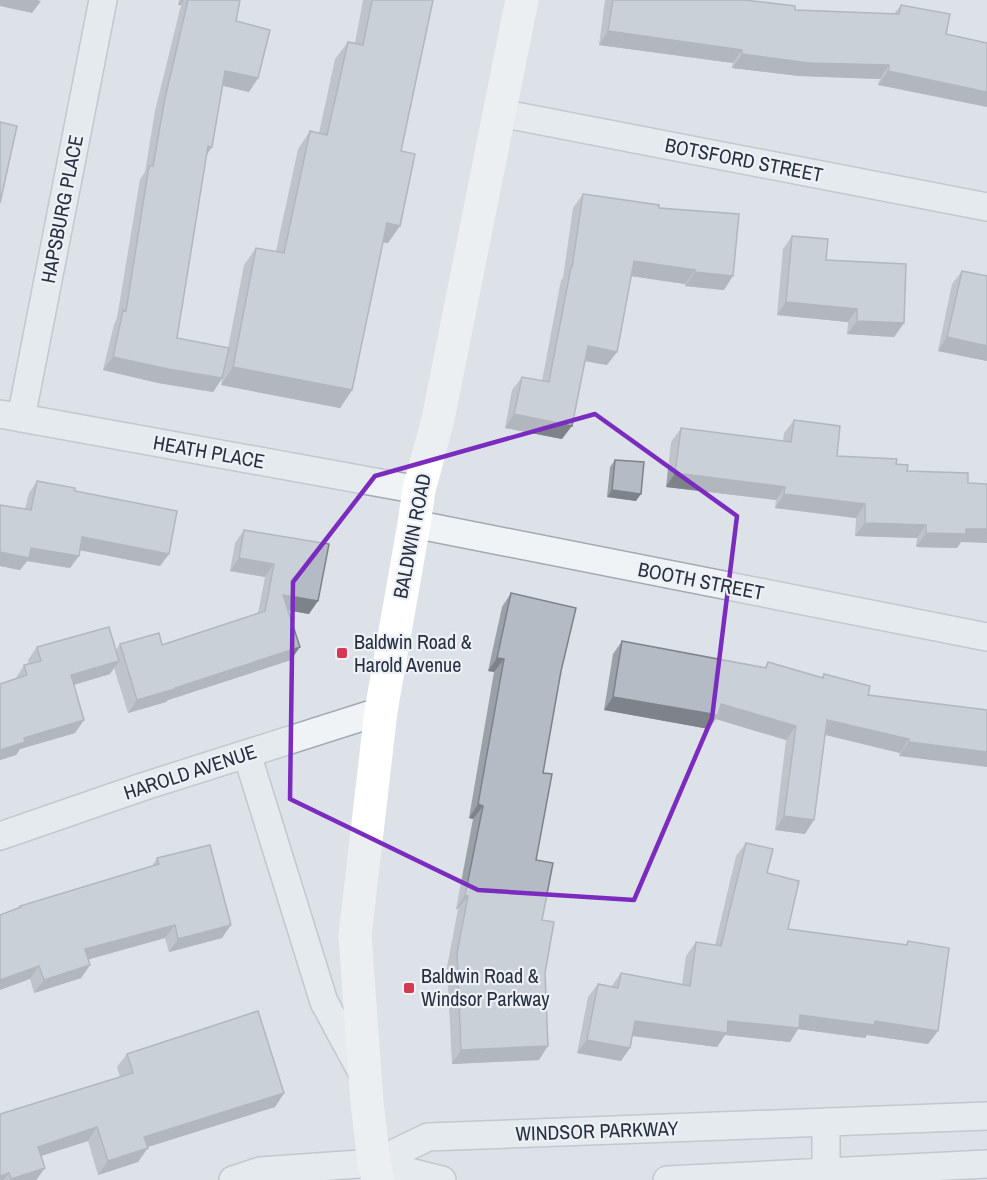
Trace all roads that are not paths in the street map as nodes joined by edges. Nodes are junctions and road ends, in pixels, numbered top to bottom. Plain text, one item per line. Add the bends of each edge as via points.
1 (104, 0) edge
2 (522, 0) edge
3 (500, 113) junction
4 (987, 207) edge
5 (10, 416) edge
6 (419, 490) junction
7 (414, 524) junction
8 (987, 637) edge
9 (381, 711) junction
10 (247, 754) junction
11 (0, 836) edge
12 (366, 1079) junction
13 (987, 1116) edge
14 (826, 1122) junction
15 (987, 1164) edge
16 (376, 1172) edge
17 (826, 1172) junction
18 (233, 1180) edge
19 (442, 1180) edge
20 (667, 1180) edge

1 - 5 street, HAPSBURG PLACE
2 - 3 main road, BALDWIN ROAD
3 - 4 street, BOTSFORD STREET
3 - 6 main road, BALDWIN ROAD via 438,419
5 - 6 street, HEATH PLACE
6 - 7 main road, BALDWIN ROAD
7 - 8 street, BOOTH STREET
7 - 9 main road, BALDWIN ROAD
9 - 10 street, HAROLD AVENUE
9 - 12 main road, BALDWIN ROAD via 355,936
10 - 11 street, HAROLD AVENUE
10 - 12 street, BALDWIN ROAD via 324,1002
12 - 16 main road, BALDWIN ROAD
13 - 14 street, WINDSOR PARKWAY
14 - 16 street, WINDSOR PARKWAY via 428,1137
14 - 17 street
15 - 17 street
16 - 18 street, WINDSOR PARKWAY via 260,1171
16 - 19 street, WINDSOR PARKWAY
17 - 20 street

